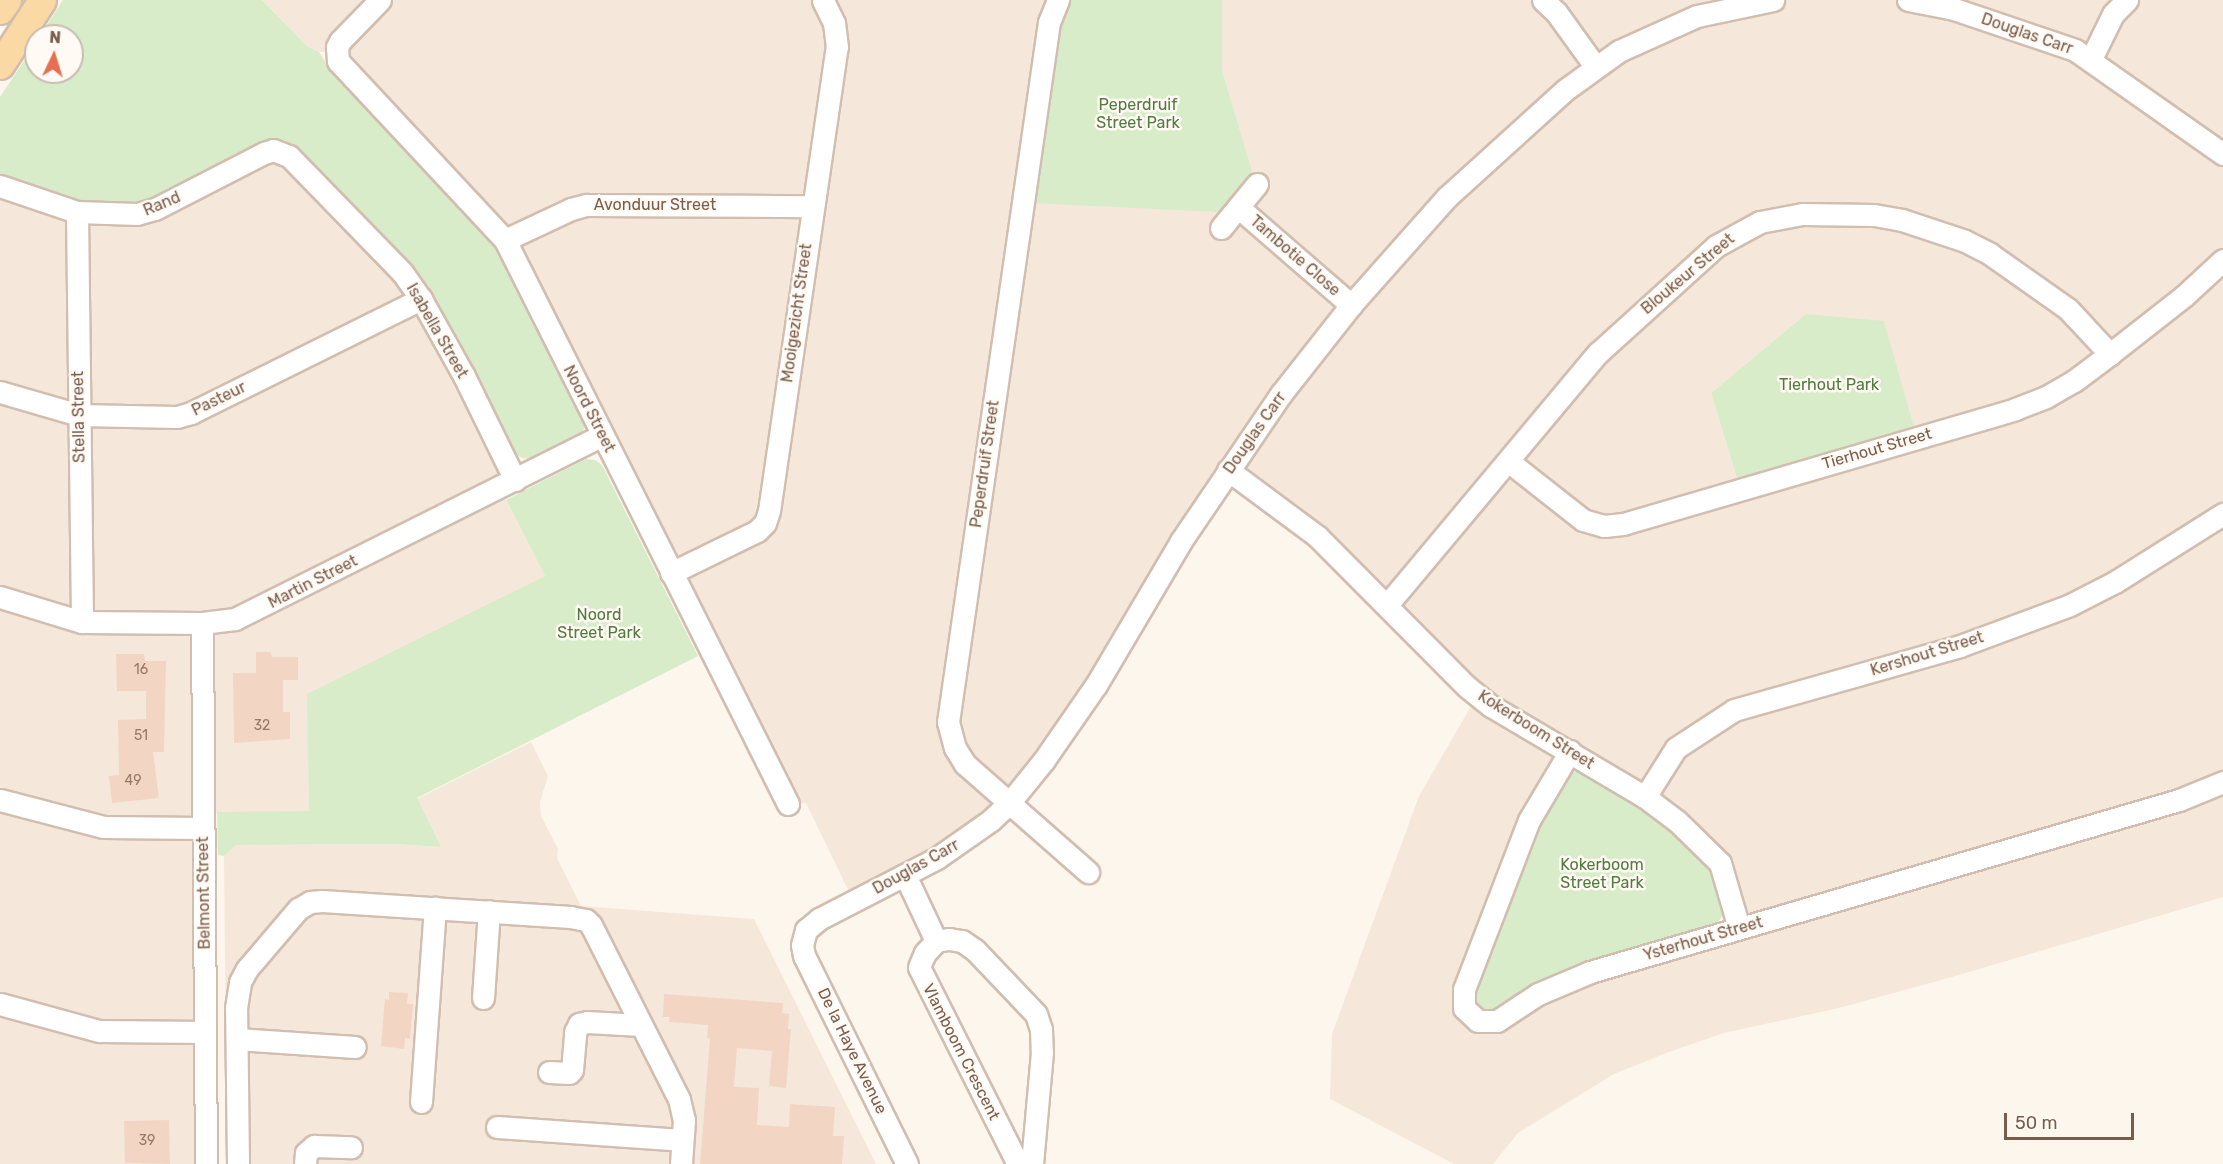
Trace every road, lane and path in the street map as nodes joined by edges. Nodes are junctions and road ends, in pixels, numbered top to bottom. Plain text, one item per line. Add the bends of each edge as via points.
1 (7, 0) edge
2 (42, 0) edge
3 (380, 0) edge
4 (824, 0) edge
5 (1058, 0) edge
6 (1544, 0) edge
7 (1773, 0) edge
8 (1908, 0) edge
9 (2127, 0) edge
10 (0, 10) edge
11 (2091, 59) junction
12 (0, 65) edge
13 (1595, 66) junction
14 (281, 152) joint
15 (2223, 154) edge
16 (1257, 184) dead end
17 (0, 186) edge
18 (813, 206) junction
19 (1238, 207) junction
20 (77, 212) junction
21 (1221, 228) dead end
22 (505, 240) junction
23 (2223, 260) edge
24 (422, 298) junction
25 (1351, 305) junction
26 (2110, 354) junction
27 (0, 392) edge
28 (79, 415) junction
29 (603, 435) junction
30 (1508, 461) junction
31 (1228, 470) junction
32 (514, 480) junction
33 (2223, 514) edge
34 (671, 573) junction
35 (0, 597) edge
36 (1387, 605) junction
37 (81, 622) junction
38 (202, 623) junction
39 (1570, 751) junction
40 (2223, 782) edge
41 (1645, 797) junction
42 (0, 800) edge
43 (1010, 802) junction
44 (788, 804) dead end
45 (203, 828) junction
46 (1088, 872) dead end
47 (905, 876) junction
48 (435, 908) junction
49 (489, 911) junction
50 (1739, 928) junction
51 (804, 937) joint
52 (936, 941) junction
53 (483, 998) dead end
54 (0, 1004) edge
55 (640, 1025) junction
56 (205, 1032) junction
57 (237, 1039) junction
58 (355, 1047) dead end
59 (549, 1072) dead end
60 (421, 1102) dead end
61 (497, 1127) dead end
62 (682, 1140) junction
63 (351, 1147) dead end
64 (206, 1164) edge
65 (238, 1164) edge
66 (304, 1164) edge
67 (681, 1164) edge
68 (908, 1164) edge
69 (1018, 1164) edge
70 (1032, 1164) edge

1 - 10 main road
2 - 12 main road
3 - 22 street, Noord Street via 344,35 336,53 344,70
4 - 18 street, Mooigezicht Street via 834,23 837,47
5 - 43 street, Peperdruif Street via 1051,13 949,713 949,731 959,756
6 - 13 street
7 - 13 street, Douglas Carr via 1724,9 1671,26
8 - 11 street, Douglas Carr via 1954,9
9 - 11 street via 2114,14
11 - 15 street, Douglas Carr
13 - 25 street, Douglas Carr via 1447,198
14 - 20 street, Rand via 264,153 145,213
14 - 24 street, Isabella Street via 297,161
16 - 19 street
17 - 20 street, Rand
18 - 22 street, Avonduur Street via 586,205
18 - 34 street, Mooigezicht Street via 765,523 757,531
19 - 21 street
19 - 25 street, Tambotie Close
20 - 28 street, Stella Street
22 - 29 street, Noord Street
23 - 26 street, Tierhout Street
24 - 28 street, Pasteur via 192,413 158,418
24 - 32 street, Isabella Street
25 - 31 street, Douglas Carr
26 - 30 street, Tierhout Street via 2074,381 2015,409 1614,526 1583,520
26 - 30 street, Bloukeur Street via 2068,309 1974,245 1883,216 1788,216 1744,229 1703,257 1598,353
27 - 28 street, Pasteur
28 - 37 street, Stella Street
29 - 32 street, Martin Street
29 - 34 street, Noord Street
30 - 36 street, Bloukeur Street
31 - 36 street, Kokerboom Street via 1317,536
31 - 43 street, Douglas Carr via 1096,685
32 - 38 street, Martin Street via 248,615
33 - 41 street, Kershout Street via 2115,582 2070,604 1960,646 1734,710 1676,748
34 - 44 street, Noord Street
35 - 37 street, Martin Street
36 - 39 street, Kokerboom Street via 1466,686 1491,706
37 - 38 street, Martin Street
38 - 45 street, Belmont Street
39 - 41 street, Kokerboom Street
39 - 50 street, Ysterhout Street via 1529,820 1509,868 1464,989 1462,1002 1468,1014 1479,1021 1497,1021 1538,994 1590,972
40 - 50 street, Ysterhout Street via 2179,800
41 - 50 street, Kokerboom Street via 1677,821 1720,863
42 - 45 street via 104,827
43 - 46 street, Peperdruif Street
43 - 47 street, Douglas Carr via 960,843
45 - 56 street, Belmont Street
47 - 51 street, Douglas Carr via 819,919
47 - 52 street
48 - 49 street
48 - 57 street via 322,901 304,905 240,982
48 - 60 street
49 - 53 street
49 - 55 street via 586,920
51 - 68 street, De la Haye Avenue via 804,956
52 - 69 street, Vlamboom Crescent via 925,953 920,967
52 - 70 street via 962,941 975,950 1036,1014 1042,1052
54 - 56 street via 99,1031
55 - 59 street via 579,1024 571,1072
55 - 62 street via 679,1100 684,1120
56 - 64 street, Belmont Street
57 - 58 street
57 - 65 street
61 - 62 street
62 - 67 street
63 - 66 street via 314,1146 306,1153

